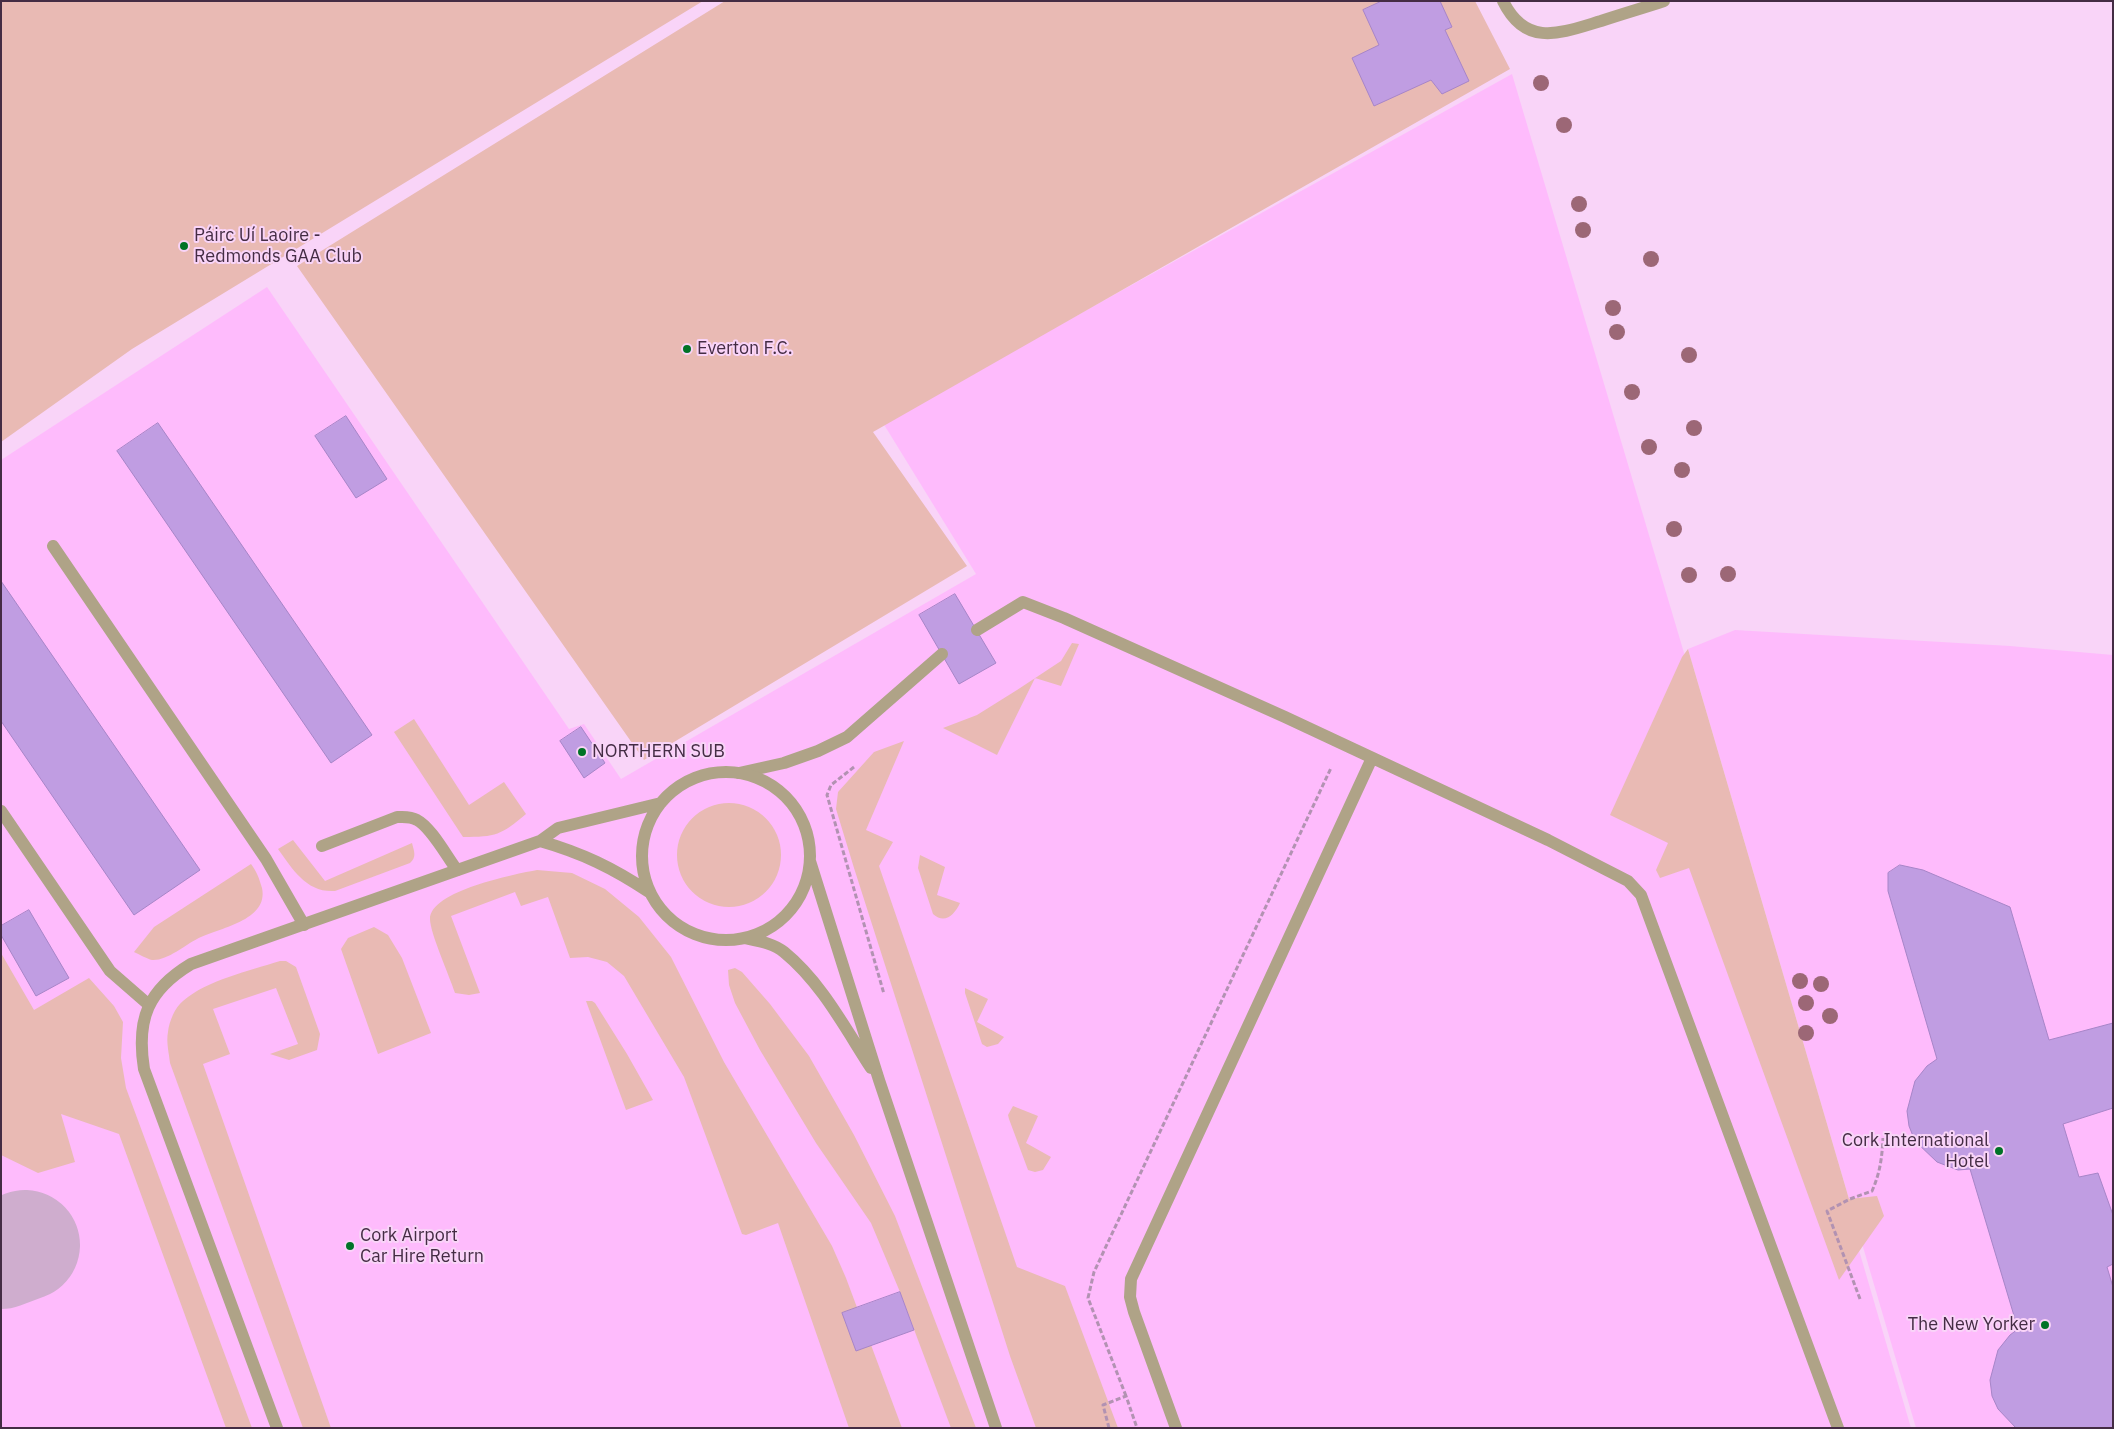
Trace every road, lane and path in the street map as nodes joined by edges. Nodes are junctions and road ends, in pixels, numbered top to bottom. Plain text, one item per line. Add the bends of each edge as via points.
1 (1503, 1) edge
2 (1664, 1) edge
3 (53, 546) dead end
4 (977, 630) dead end
5 (942, 654) dead end
6 (847, 736) junction
7 (1372, 758) junction
8 (739, 772) junction
9 (660, 803) junction
10 (1, 811) edge
11 (540, 841) junction
12 (322, 846) dead end
13 (810, 861) junction
14 (457, 870) junction
15 (649, 892) junction
16 (304, 925) junction
17 (744, 938) junction
18 (884, 995) dead end
19 (149, 1005) junction
20 (879, 1080) junction
21 (1883, 1138) dead end
22 (1860, 1299) dead end
23 (277, 1428) edge
24 (996, 1428) edge
25 (1109, 1428) edge
26 (1137, 1428) edge
27 (1176, 1428) edge
28 (1838, 1428) edge

1 - 2 street via 1509,14 1521,25 1538,32 1560,34
3 - 16 street via 266,859
4 - 7 street via 1022,602
5 - 6 street
6 - 8 street via 784,763
6 - 18 path via 859,764 831,785 827,795
7 - 27 street via 1131,1279 1130,1297 1134,1312
7 - 28 street via 1607,870 1628,881 1641,895
8 - 9 street via 710,773 682,783
8 - 13 street via 763,780 783,794 799,813 808,836
9 - 11 street via 558,828
9 - 15 street via 648,825 642,850
10 - 19 street via 110,971
11 - 14 street
11 - 15 street via 602,863
12 - 14 street via 397,817 408,817 426,827
13 - 17 street via 804,887 790,910 769,928
13 - 20 street
14 - 16 street
15 - 17 street via 668,916 690,932 716,940
16 - 19 street via 191,964 160,986
17 - 20 street via 765,942 783,951 805,973 824,996
19 - 23 street via 141,1037 144,1068
20 - 24 street
21 - 22 path via 1879,1175 1872,1191 1827,1211
25 - 26 path via 1103,1405 1126,1396

